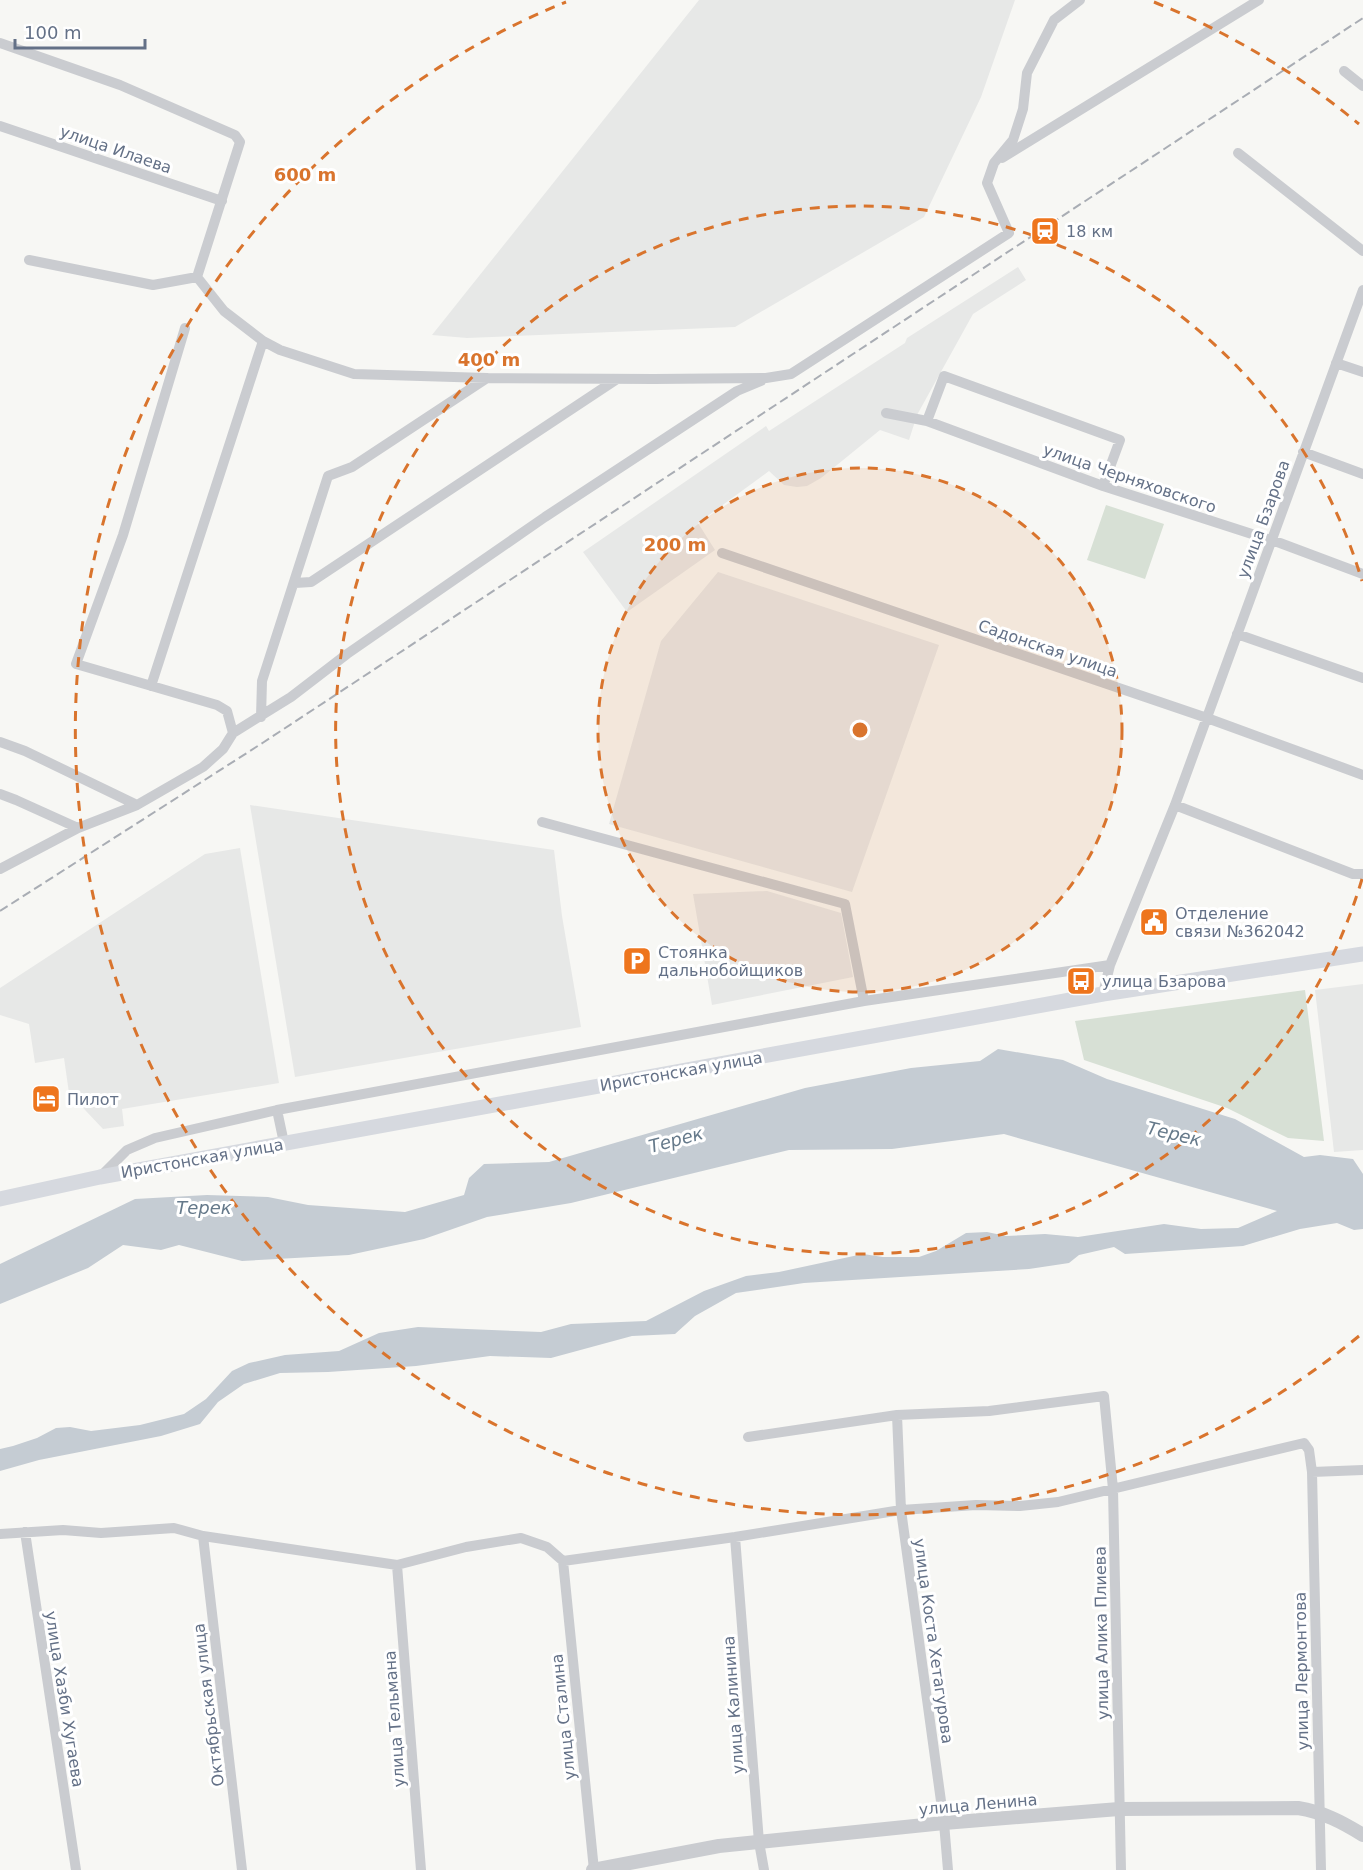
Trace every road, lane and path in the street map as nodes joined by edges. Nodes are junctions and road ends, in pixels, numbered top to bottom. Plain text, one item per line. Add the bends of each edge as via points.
1 (1080, 0) edge
2 (1258, 0) edge
3 (0, 43) edge
4 (1344, 71) dead end
5 (1363, 86) edge
6 (0, 126) edge
7 (1238, 153) dead end
8 (994, 163) junction
9 (222, 201) junction
10 (1363, 251) edge
11 (29, 260) dead end
12 (197, 277) junction
13 (1363, 290) edge
14 (185, 328) dead end
15 (263, 341) junction
16 (1336, 363) junction
17 (1363, 372) edge
18 (487, 378) junction
19 (618, 378) junction
20 (766, 378) junction
21 (886, 413) dead end
22 (927, 421) junction
23 (1303, 452) junction
24 (1363, 474) edge
25 (1103, 486) junction
26 (1272, 542) junction
27 (722, 553) dead end
28 (1363, 574) edge
29 (295, 583) junction
30 (1237, 634) junction
31 (1363, 678) edge
32 (151, 686) junction
33 (261, 717) junction
34 (1207, 718) junction
35 (232, 733) junction
36 (0, 742) edge
37 (1363, 775) edge
38 (0, 794) edge
39 (137, 805) junction
40 (1175, 805) junction
41 (543, 822) dead end
42 (78, 828) junction
43 (0, 869) edge
44 (1363, 874) edge
45 (1363, 954) edge
46 (1110, 965) junction
47 (1104, 994) junction
48 (864, 1001) junction
49 (277, 1110) junction
50 (284, 1143) junction
51 (100, 1177) junction
52 (0, 1199) edge
53 (897, 1415) junction
54 (748, 1437) dead end
55 (1363, 1470) edge
56 (1312, 1472) junction
57 (1113, 1490) junction
58 (901, 1510) junction
59 (25, 1532) junction
60 (0, 1534) edge
61 (203, 1536) junction
62 (735, 1537) junction
63 (563, 1561) junction
64 (397, 1565) junction
65 (1119, 1809) junction
66 (1319, 1812) junction
67 (944, 1823) junction
68 (1363, 1834) edge
69 (759, 1842) junction
70 (76, 1870) edge
71 (242, 1870) edge
72 (421, 1870) edge
73 (593, 1870) edge
74 (764, 1870) edge
75 (948, 1870) edge
76 (1121, 1870) edge
77 (1321, 1870) edge

1 - 8 street via 1054,20 1027,73 1023,109 1013,140
2 - 8 street
3 - 9 street via 120,85 235,135 240,142
4 - 5 street
6 - 9 street, улица Илаева
7 - 10 street
8 - 20 street via 987,183 1009,233 791,374
9 - 12 street
11 - 12 street via 153,285
12 - 15 street via 224,311
13 - 16 street, улица Бзарова
14 - 32 street via 123,535 76,664
15 - 18 street via 354,374
15 - 32 street
16 - 17 street
16 - 23 street, улица Бзарова
18 - 19 street
18 - 29 street via 352,467 328,476
19 - 20 street
19 - 29 street via 311,582
20 - 33 street via 737,391 545,517
21 - 22 street, улица Черняховского
22 - 25 street, улица Черняховского
22 - 25 street via 944,376 1120,440
23 - 24 street
23 - 26 street, улица Бзарова
25 - 26 street, улица Черняховского
26 - 28 street, улица Черняховского
26 - 30 street, улица Бзарова
27 - 34 street, Садонская улица
29 - 33 street via 262,681
30 - 31 street
30 - 34 street, улица Бзарова
32 - 35 street via 217,705 227,711
33 - 35 street
34 - 37 street, Садонская улица
34 - 40 street, улица Бзарова
35 - 39 street via 223,749 203,767
36 - 39 street
38 - 42 street
39 - 42 street
40 - 44 street via 1353,874
40 - 46 street, улица Бзарова
41 - 48 street via 845,904
42 - 43 street
45 - 47 main road, Иристонская улица
46 - 47 street, улица Бзарова
46 - 48 street
47 - 50 main road, Иристонская улица
48 - 49 street
49 - 50 street
49 - 51 street via 155,1138 127,1150
50 - 51 main road, Иристонская улица
51 - 52 main road, Иристонская улица
53 - 54 street
53 - 57 street, улица Алика Плиева via 989,1411 1104,1396
53 - 58 street, улица Коста Хетагурова
55 - 56 street
56 - 57 street, улица Лермонтова via 1304,1443
56 - 66 street, улица Лермонтова
57 - 58 street via 1020,1506
57 - 65 street, улица Алика Плиева
58 - 62 street
58 - 67 street, улица Коста Хетагурова
59 - 60 street
59 - 61 street via 101,1533 174,1528
59 - 70 street, улица Хазби Хугаева
61 - 64 street
61 - 71 street, Октябрьская улица
62 - 63 street
62 - 69 street, улица Калинина
63 - 64 street via 547,1547 521,1538
63 - 73 street, улица Сталина
64 - 72 street, улица Тельмана
65 - 66 street, улица Ленина via 1298,1808
65 - 67 street, улица Ленина
65 - 76 street, улица Алика Плиева
66 - 68 street, улица Ленина
66 - 77 street, улица Лермонтова
67 - 69 street, улица Ленина
67 - 75 street, улица Коста Хетагурова
69 - 73 street, улица Ленина
69 - 74 street, улица Калинина

